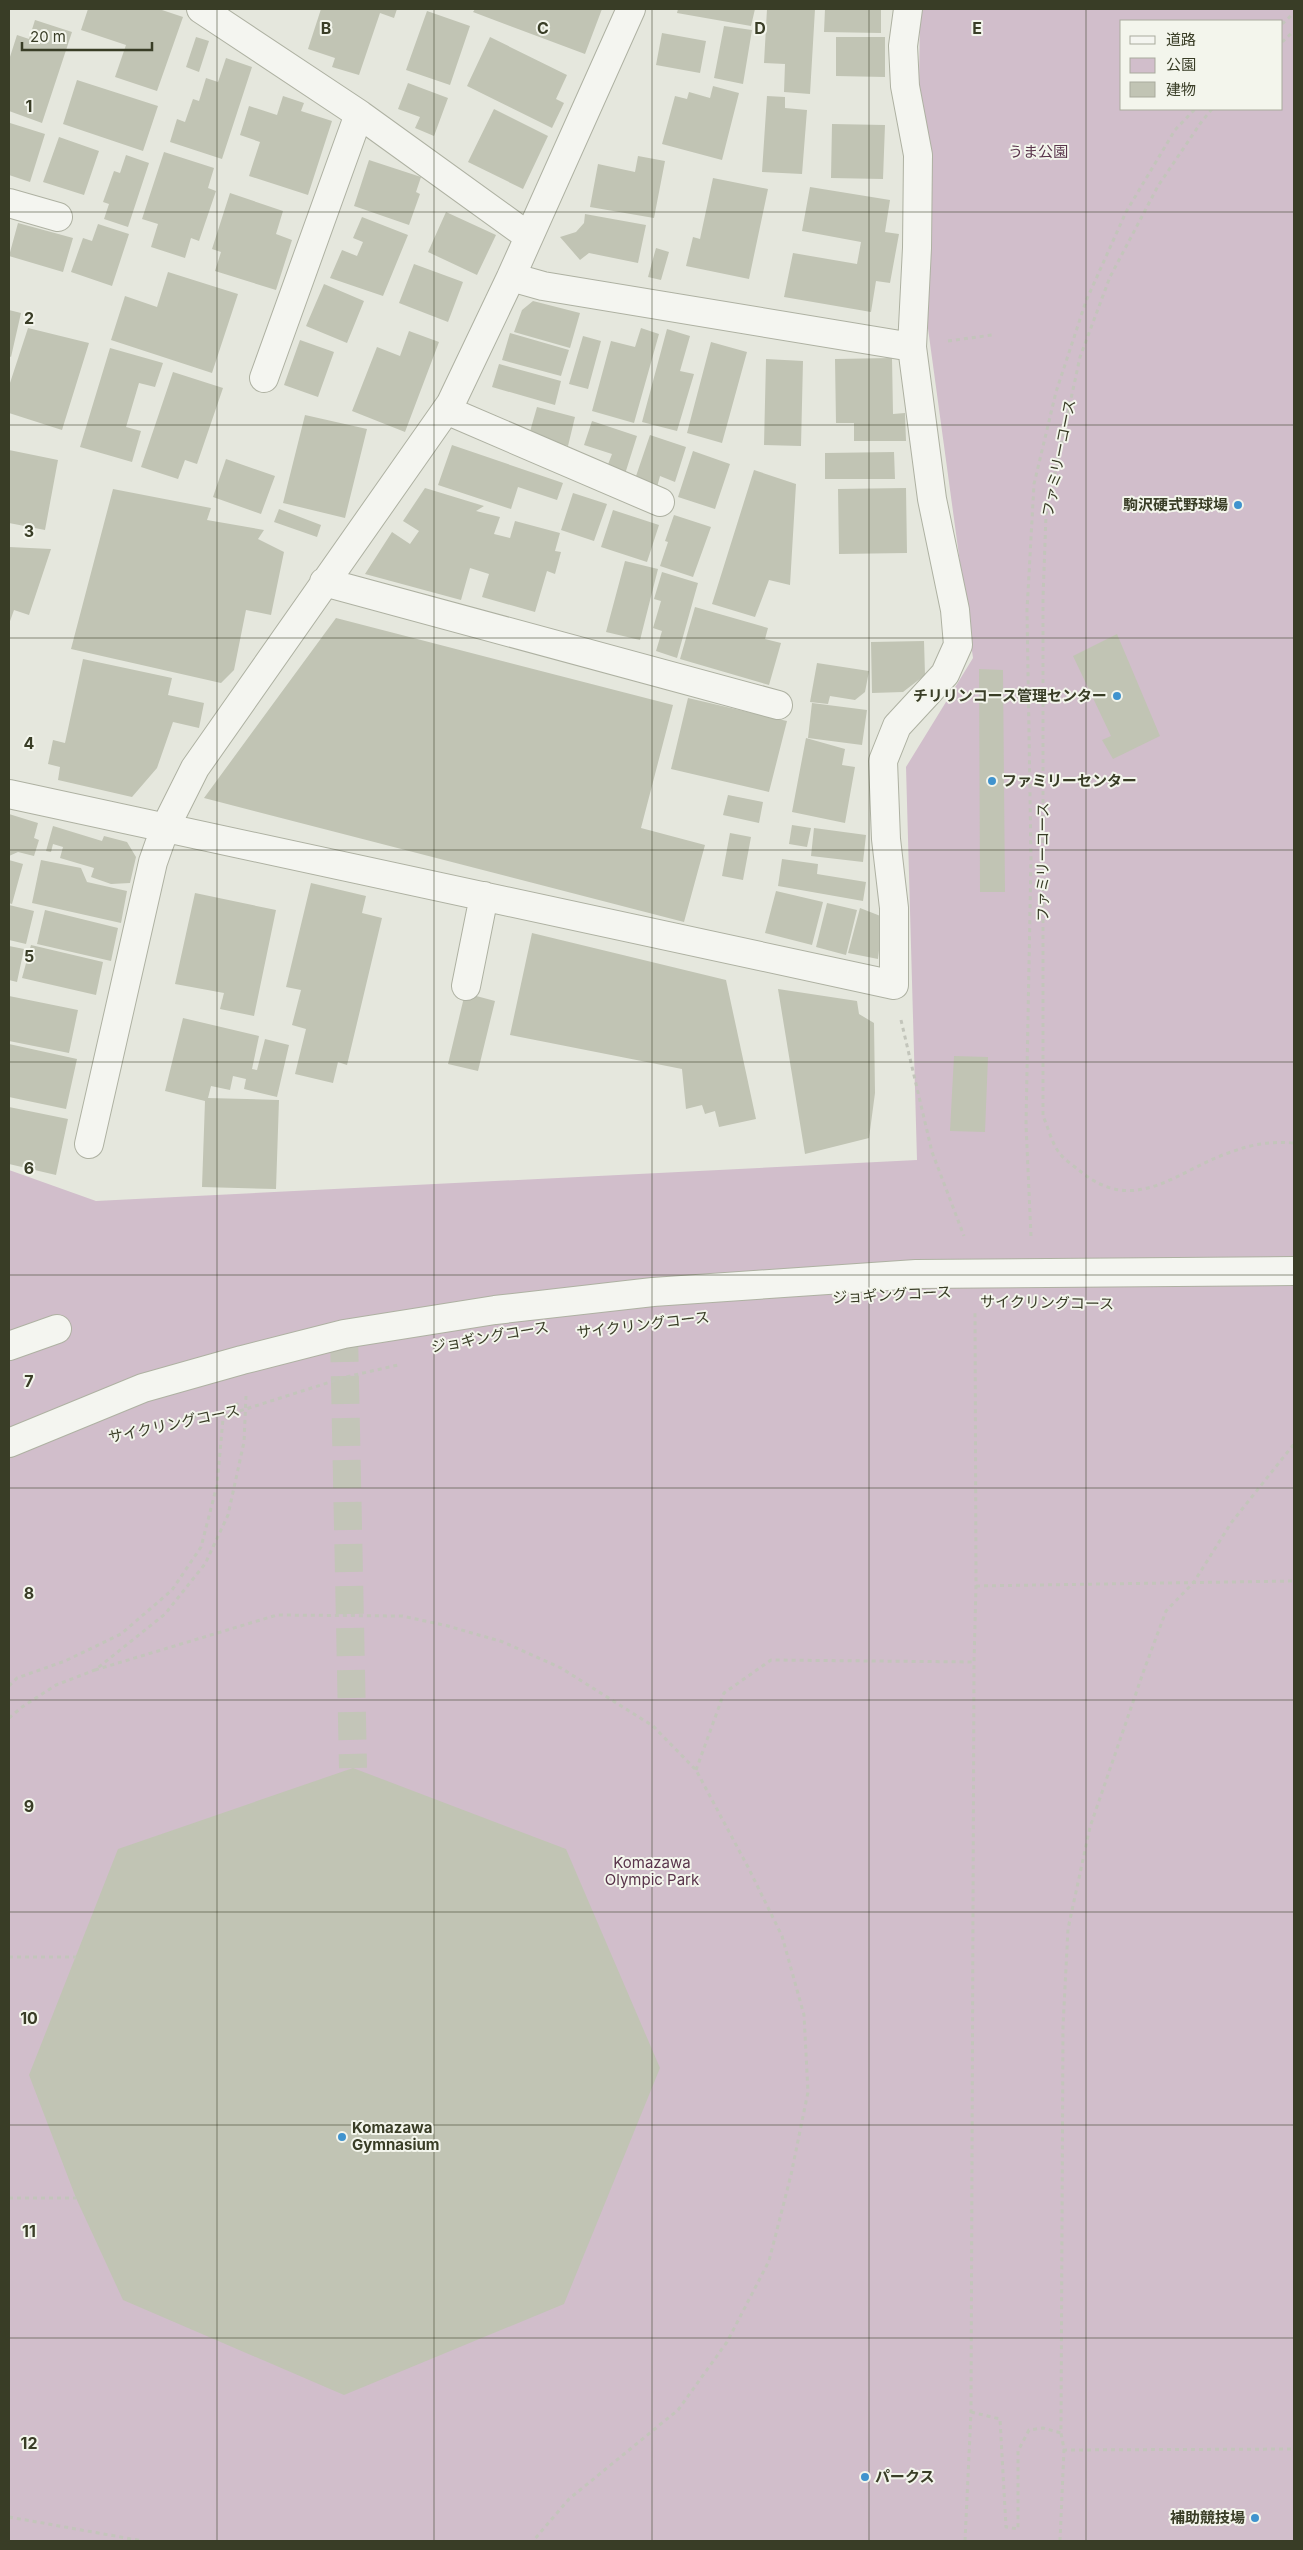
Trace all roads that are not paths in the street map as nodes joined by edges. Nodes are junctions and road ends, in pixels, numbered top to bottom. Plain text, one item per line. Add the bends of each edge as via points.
1 (201, 9) edge
2 (631, 9) edge
3 (908, 9) edge
4 (358, 114) junction
5 (9, 203) edge
6 (58, 217) dead end
7 (528, 236) junction
8 (511, 277) junction
9 (912, 346) junction
10 (264, 378) dead end
11 (446, 410) junction
12 (660, 502) dead end
13 (324, 582) junction
14 (778, 705) dead end
15 (9, 794) edge
16 (165, 828) junction
17 (484, 896) junction
18 (466, 986) dead end
19 (89, 1144) dead end
20 (1294, 1271) edge
21 (57, 1329) dead end
22 (9, 1346) edge
23 (9, 1443) edge

1 - 4 street
2 - 7 street
3 - 9 street via 903,46 905,86 918,154 918,248
4 - 7 street
4 - 10 street
5 - 6 street
7 - 8 street
8 - 9 street via 543,286
8 - 11 street
9 - 17 street via 932,499 955,610 958,645 945,674 898,726 883,761 886,839 894,908 894,985
11 - 12 street
11 - 13 street
13 - 14 street
13 - 16 street via 195,768
15 - 16 street
16 - 17 street
16 - 19 street via 153,862
17 - 18 street
20 - 23 street via 916,1274 652,1292 495,1310 344,1334 242,1360 144,1388
21 - 22 street

